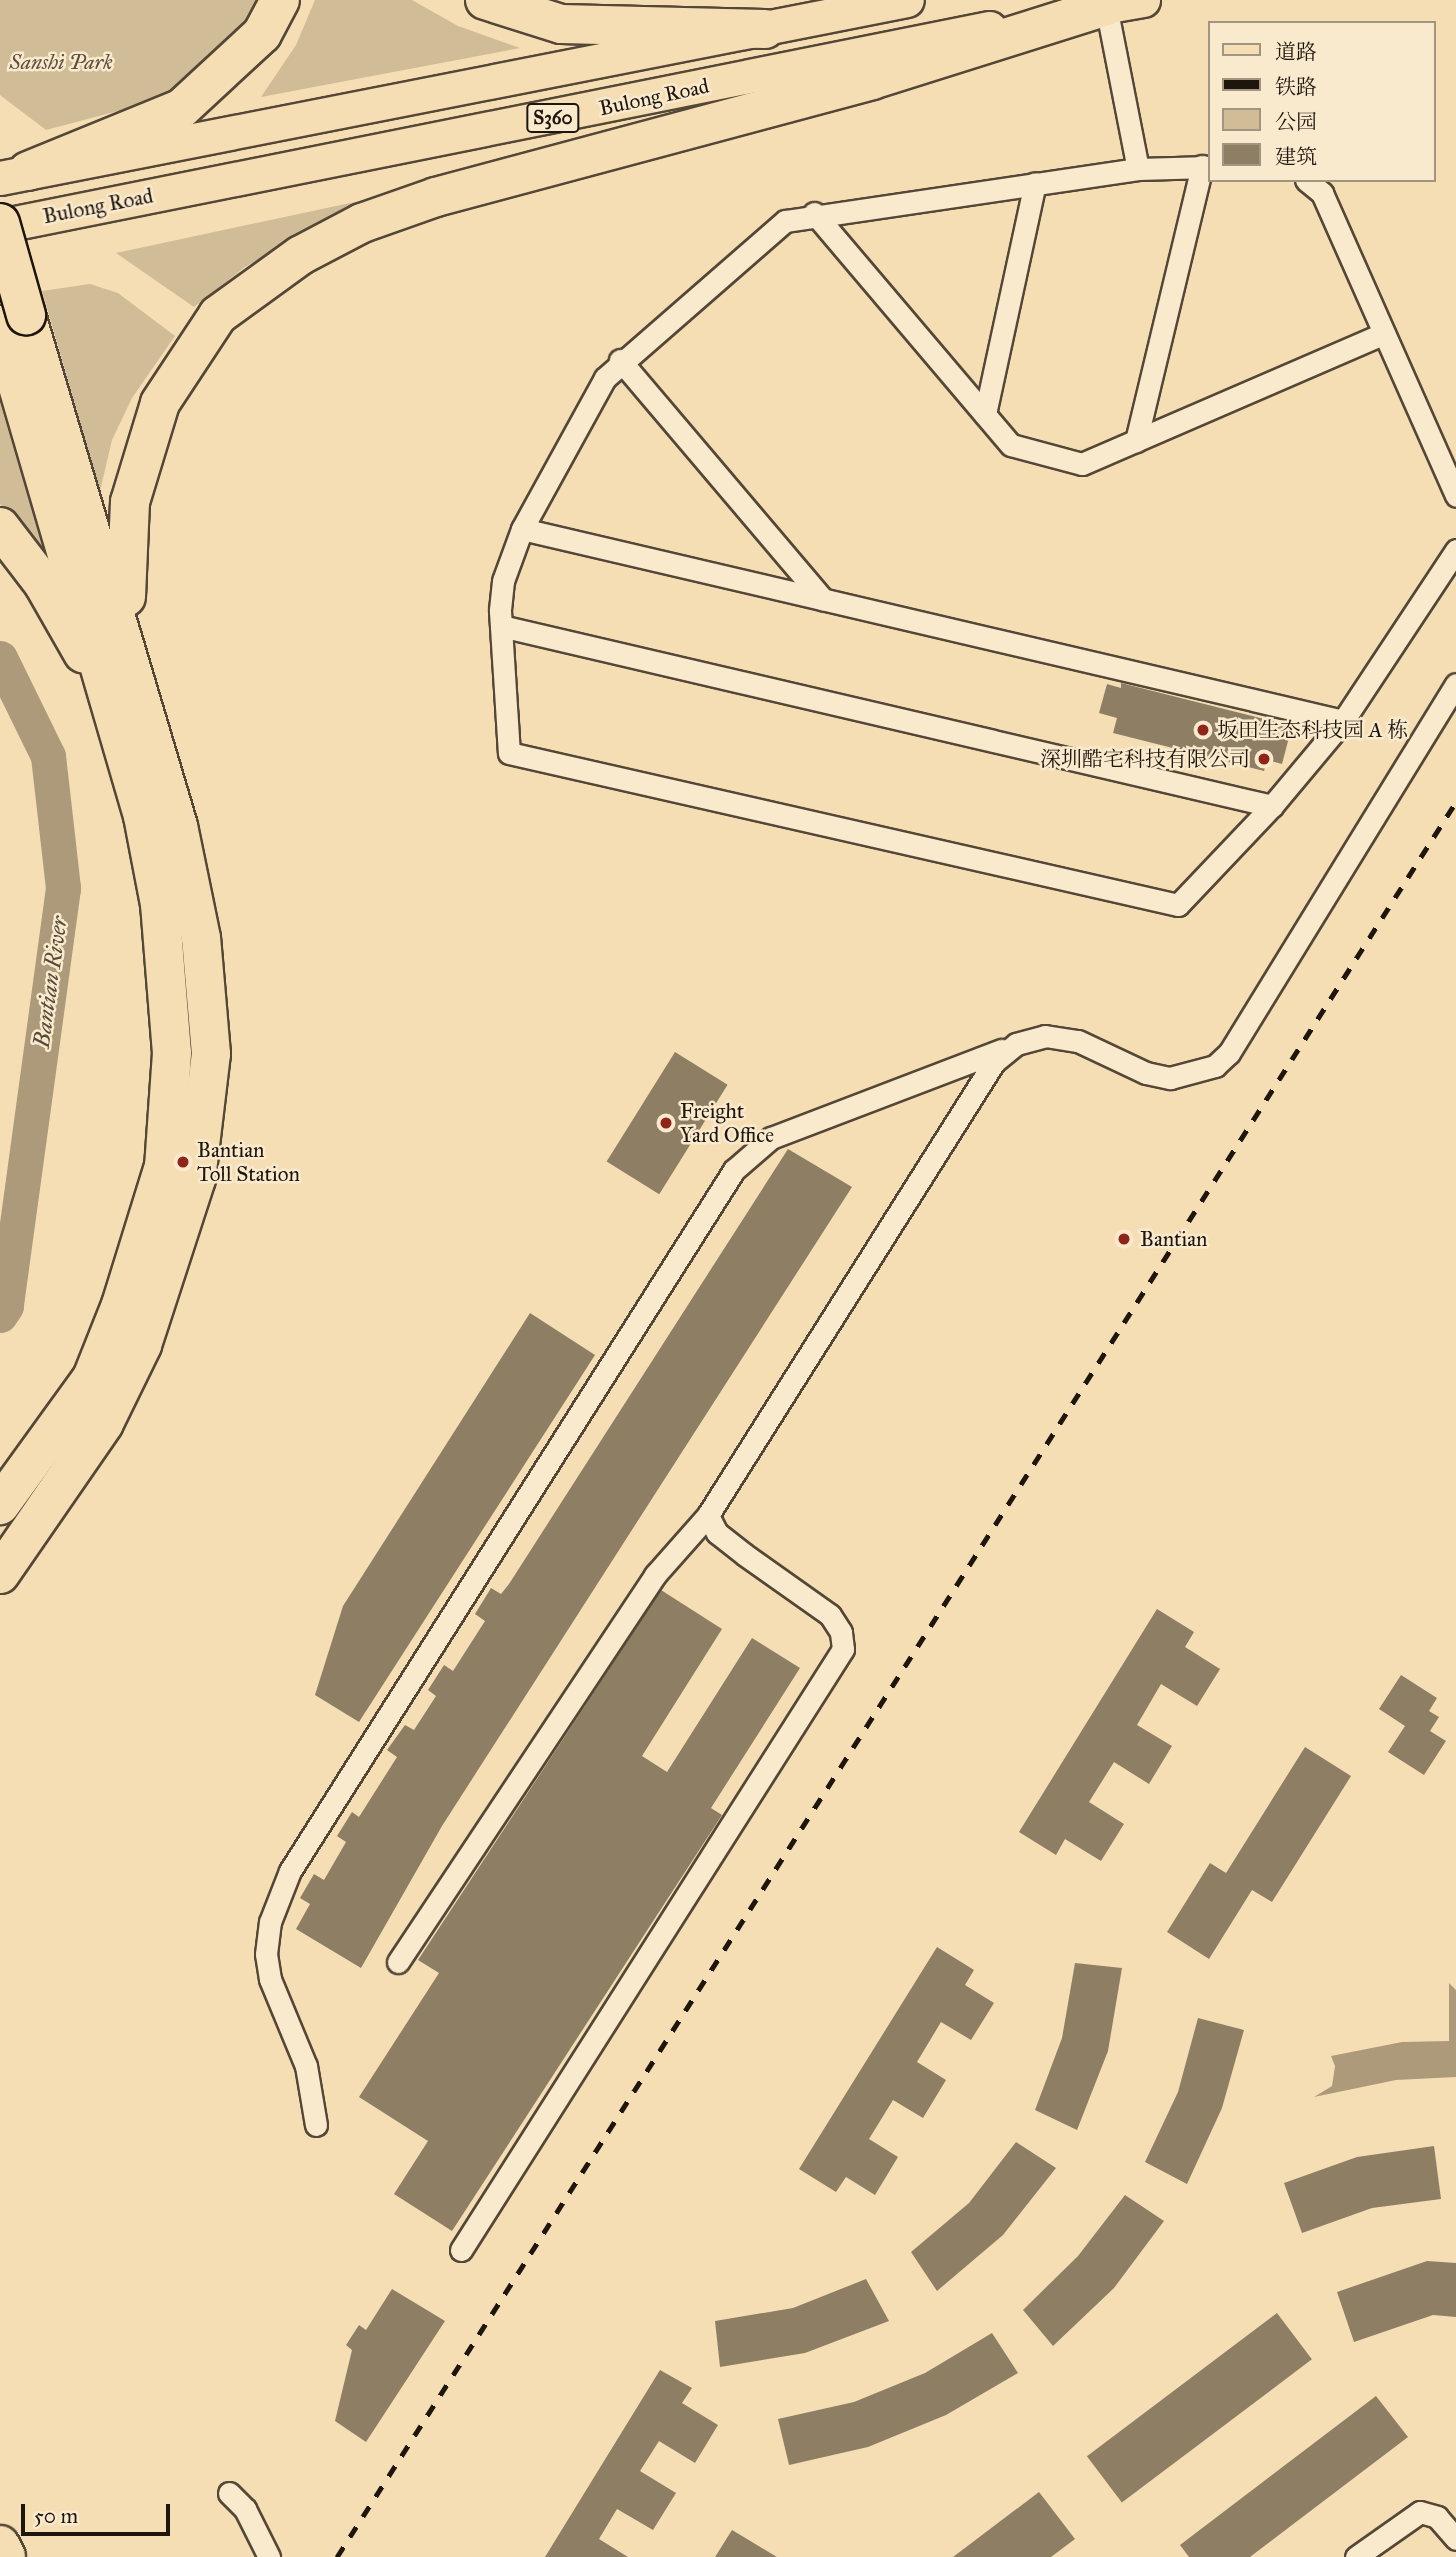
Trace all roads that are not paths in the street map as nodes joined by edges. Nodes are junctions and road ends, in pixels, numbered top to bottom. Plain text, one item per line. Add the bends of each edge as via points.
1 (280, 0) edge
2 (485, 0) edge
3 (907, 0) edge
4 (1143, 0) edge
5 (1106, 6) junction
6 (765, 29) junction
7 (1206, 167) edge
8 (1138, 169) junction
9 (14, 174) edge
10 (1308, 182) edge
11 (1035, 183) junction
12 (814, 213) junction
13 (0, 225) edge
14 (13, 320) edge
15 (1384, 333) junction
16 (620, 360) junction
17 (985, 414) junction
18 (1136, 441) junction
19 (1456, 496) edge
20 (0, 527) edge
21 (522, 529) junction
22 (1456, 550) edge
23 (822, 599) junction
24 (501, 626) junction
25 (127, 641) junction
26 (1456, 684) edge
27 (114, 706) junction
28 (1343, 721) junction
29 (1272, 806) junction
30 (1017, 1044) junction
31 (51, 1436) junction
32 (0, 1475) edge
33 (0, 1505) edge
34 (708, 1516) junction
35 (5, 1563) edge
36 (398, 1962) dead end
37 (316, 2125) dead end
38 (461, 2250) dead end
39 (229, 2493) dead end
40 (1456, 2539) edge
41 (0, 2545) edge
42 (6, 2557) edge
43 (270, 2557) edge
44 (1356, 2557) edge

1 - 9 highway via 262,34 182,108
2 - 6 highway via 561,24
3 - 6 main road, S360
4 - 5 main road, Bulong Road / S360
5 - 8 street
5 - 13 main road, Bulong Road / S360
5 - 25 highway via 872,80 436,197 362,223 301,255 218,315 190,351 160,403 130,502 124,563
6 - 9 main road, S360
7 - 8 street
7 - 18 street
8 - 11 street
10 - 15 street via 1322,193
11 - 12 street
11 - 17 street
12 - 16 street via 785,221
12 - 17 street
13 - 14 highway, bridge
14 - 25 highway
14 - 27 highway
15 - 18 street
15 - 19 street
16 - 21 street via 605,378
16 - 23 street
17 - 18 street via 1011,445 1082,464
20 - 27 highway via 43,583
21 - 23 street
21 - 24 street via 503,580
22 - 28 street
23 - 28 street
24 - 29 street
24 - 29 street via 509,753 1178,905
25 - 35 highway via 178,826 201,938 211,1054 196,1179 142,1345 110,1412
26 - 30 street via 1229,1053 1215,1066 1170,1078 1146,1073 1078,1041 1045,1036
27 - 31 highway via 153,858 165,951 172,1053 164,1166 147,1233 92,1378
28 - 29 street
30 - 34 street via 978,1084
30 - 37 street via 771,1138 734,1170 290,1871 270,1922 266,1954 270,1979 306,2066
31 - 32 highway
31 - 33 highway
34 - 36 street via 655,1576
34 - 38 street via 718,1533 830,1615 841,1632 843,1649
39 - 43 street via 245,2509
40 - 44 street via 1437,2517 1420,2512
41 - 42 highway

